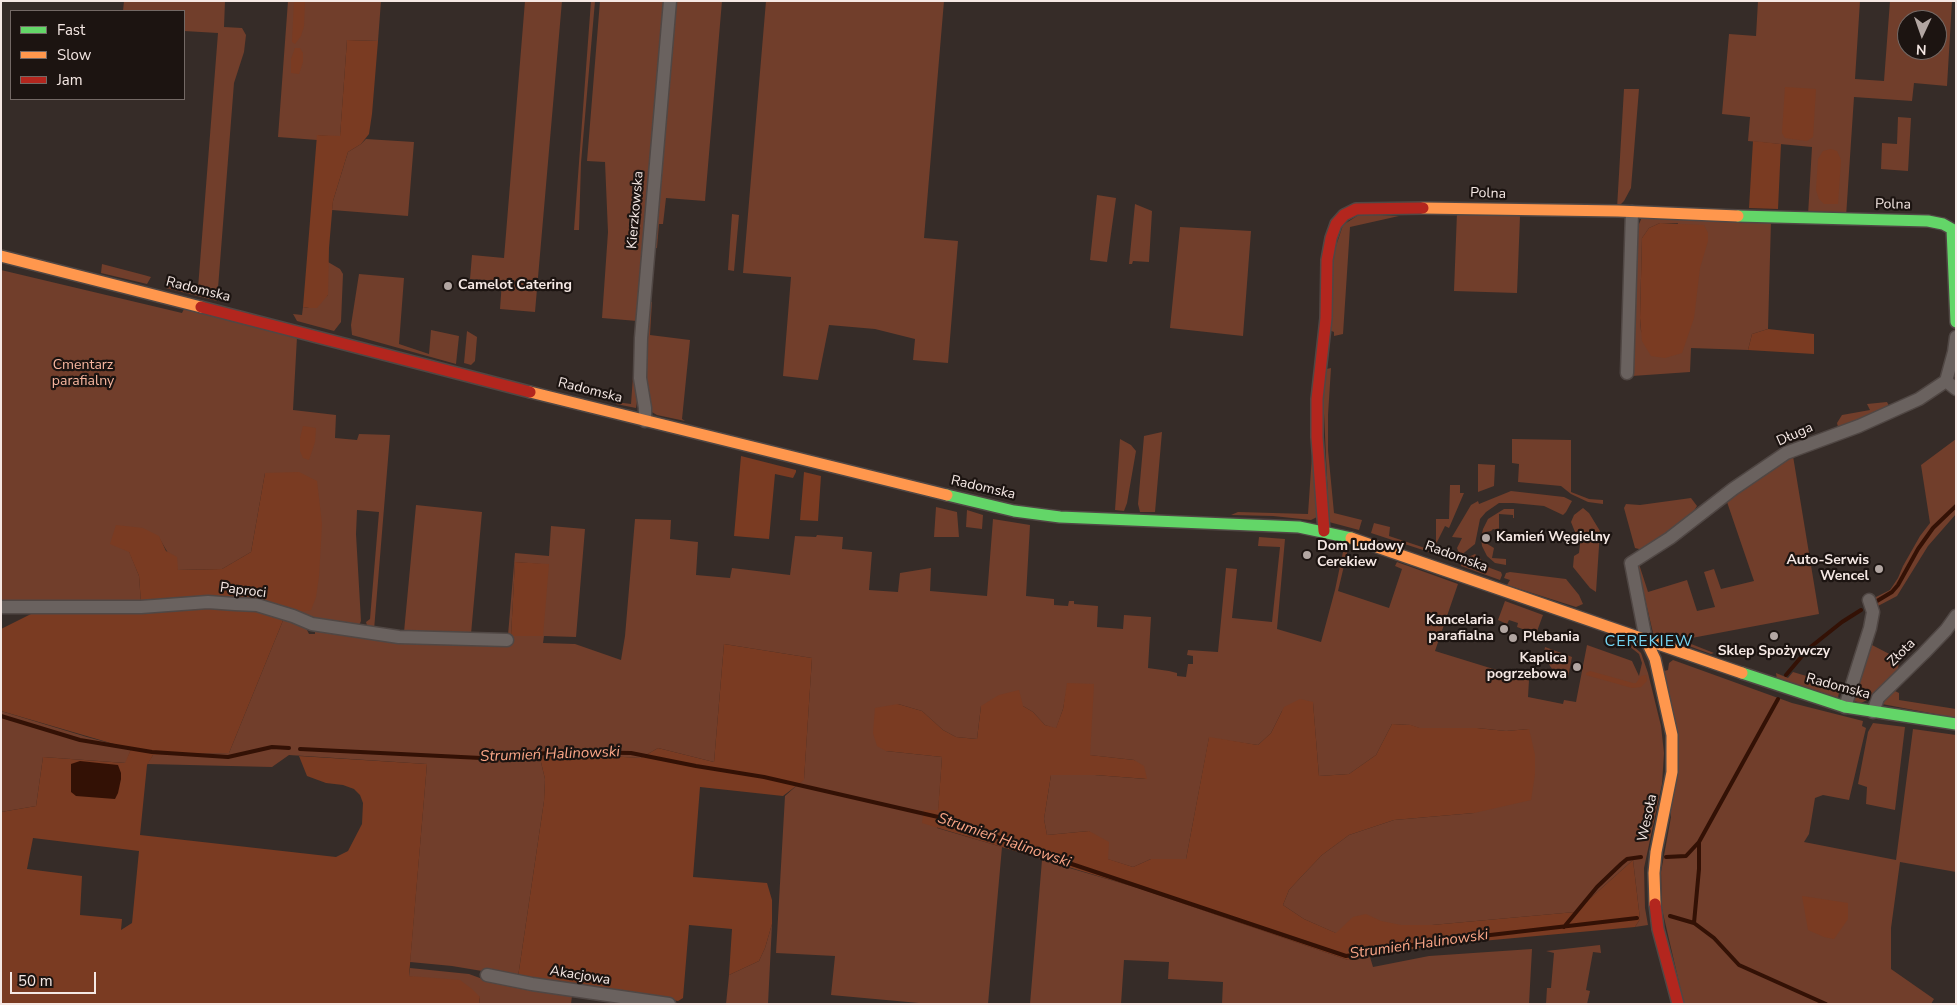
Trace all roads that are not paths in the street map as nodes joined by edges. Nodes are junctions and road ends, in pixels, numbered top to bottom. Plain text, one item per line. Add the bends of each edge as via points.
1 (670, 1) edge
2 (1632, 212) junction
3 (1, 256) edge
4 (1956, 322) edge
5 (1956, 337) edge
6 (1627, 373) dead end
7 (1951, 385) edge
8 (645, 421) junction
9 (1324, 532) junction
10 (1869, 600) dead end
11 (1, 607) edge
12 (1956, 616) edge
13 (507, 640) dead end
14 (1646, 640) junction
15 (1845, 706) junction
16 (1872, 712) junction
17 (1956, 724) edge
18 (487, 975) dead end
19 (664, 1004) edge
20 (669, 1004) edge
21 (1678, 1004) edge

1 - 8 street, Kierzkowska via 641,338 640,378
2 - 4 street, Polna via 1943,224 1952,229
2 - 6 street
2 - 9 street, Polna via 1372,208 1356,209 1344,215 1336,224 1328,250 1326,318 1319,369 1318,437
3 - 8 street, Radomska
5 - 7 street, Długa
7 - 14 street, Długa via 1859,426 1786,453 1631,563
8 - 9 street, Radomska via 1014,511 1060,517 1270,525
9 - 14 street, Radomska via 1382,547
10 - 15 street via 1873,612 1870,628
11 - 13 street, Paproci via 141,607 208,602 257,605 312,624 399,637
12 - 16 street, Złota via 1878,698
14 - 15 street, Radomska
14 - 21 street, Wesoła via 1655,659 1672,735 1672,778 1656,852 1654,899 1658,929
15 - 16 street, Radomska
16 - 17 street, Radomska
18 - 19 street, Akacjowa
19 - 20 street, Akacjowa

